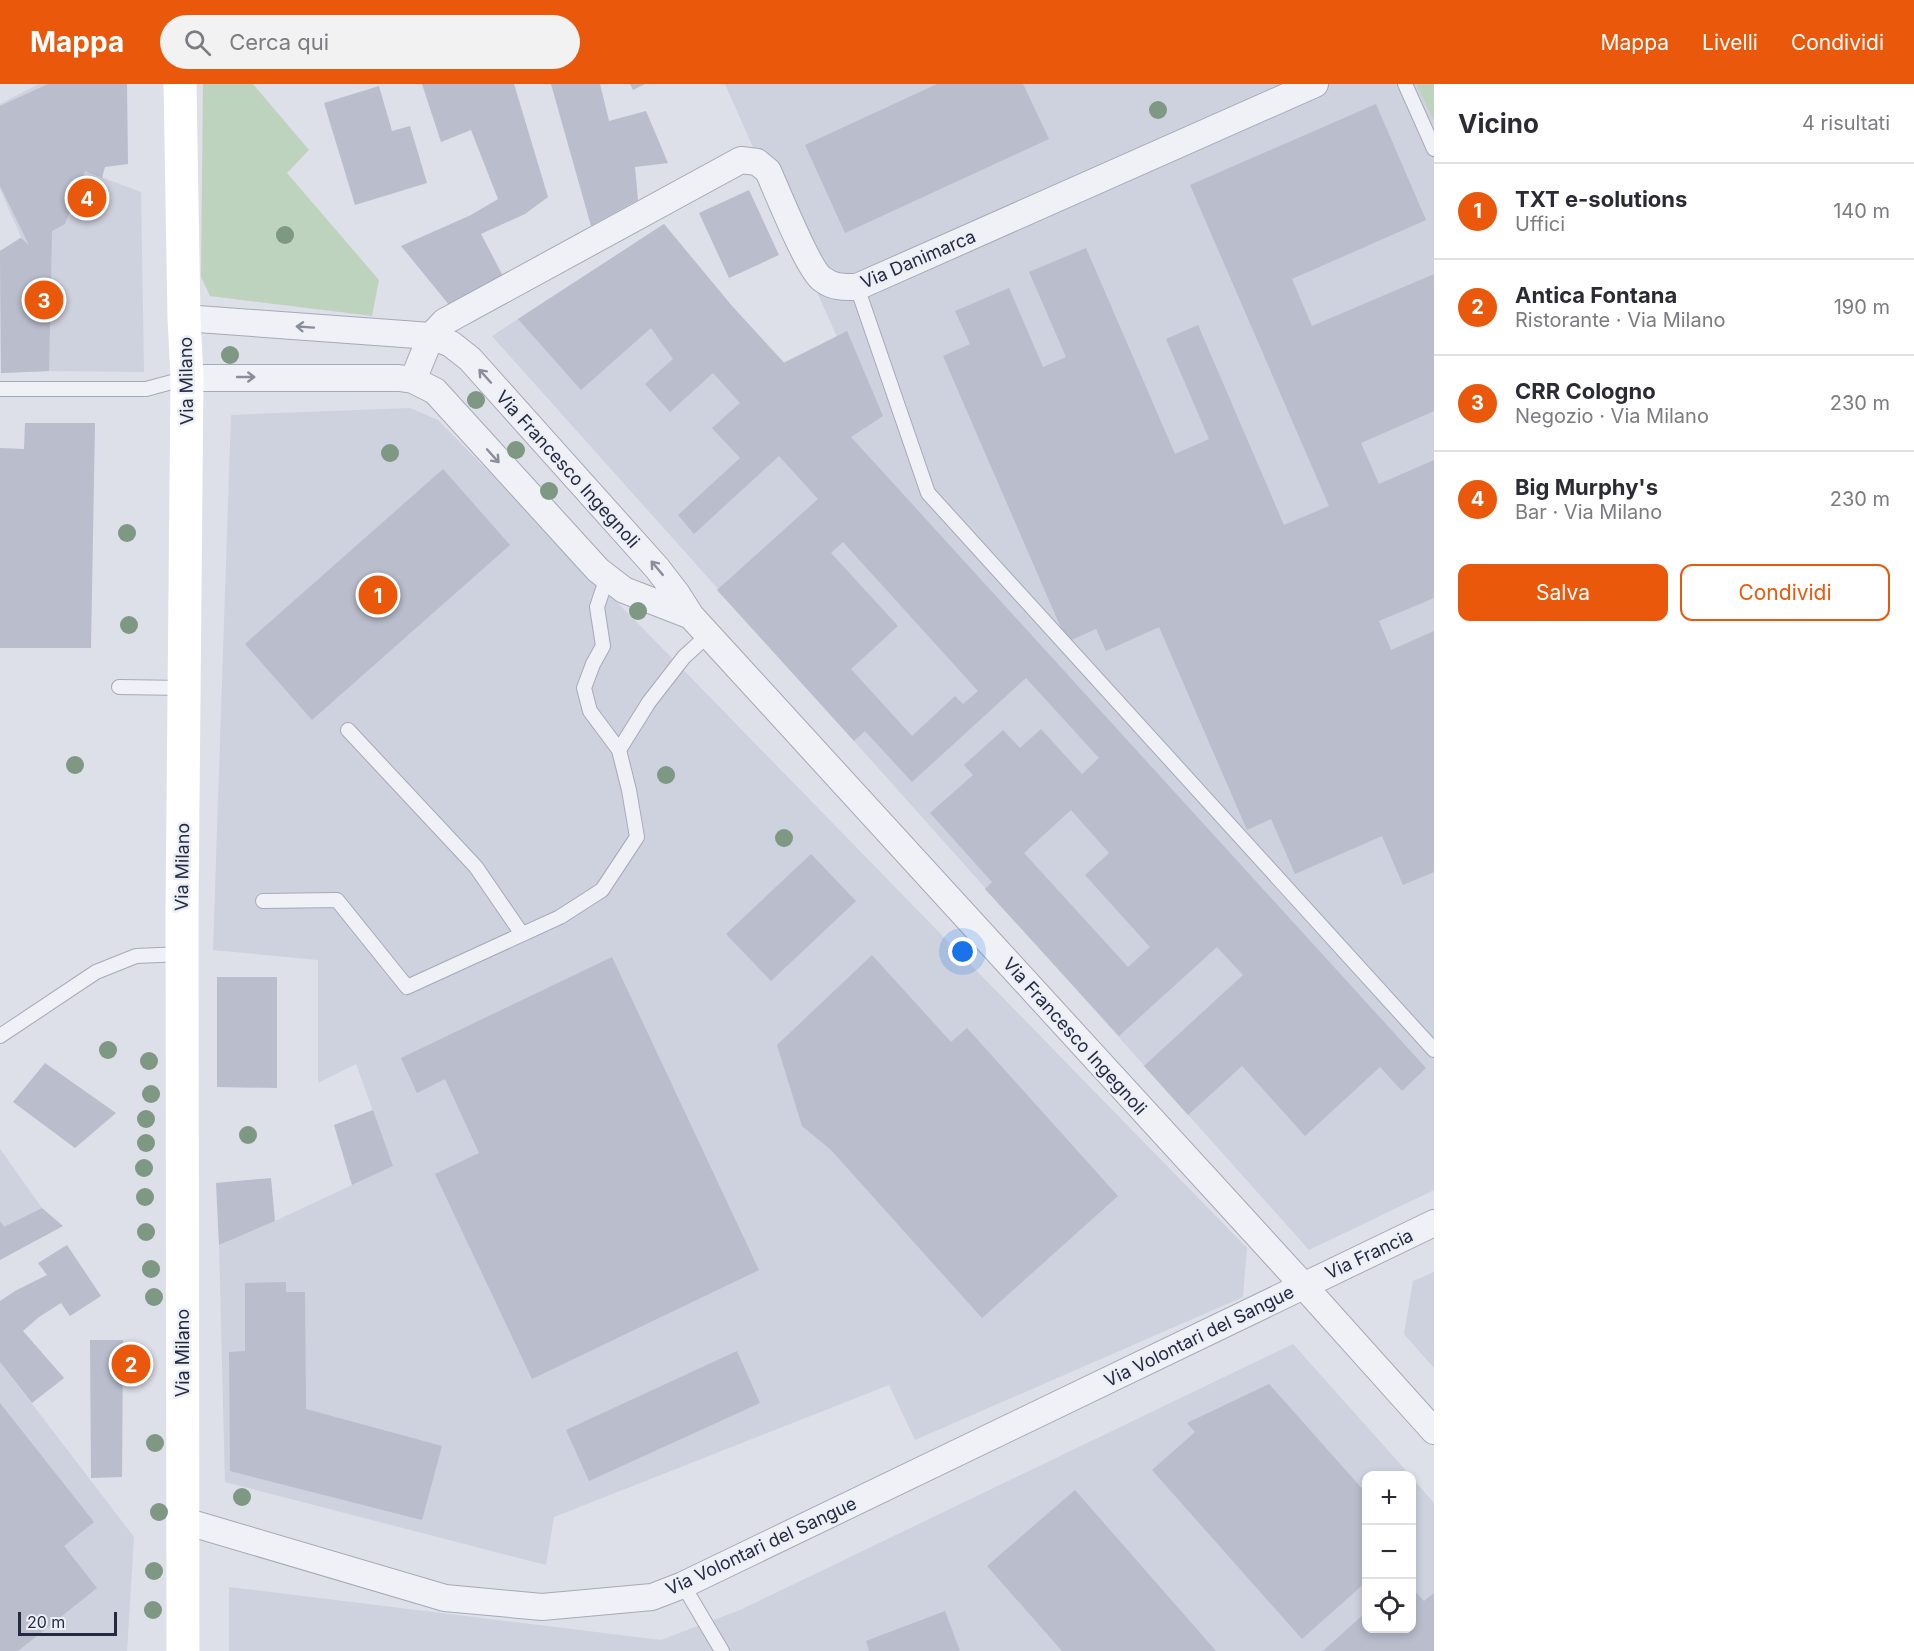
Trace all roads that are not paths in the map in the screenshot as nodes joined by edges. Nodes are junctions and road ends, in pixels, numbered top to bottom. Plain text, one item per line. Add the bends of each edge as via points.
1 (180, 84) edge
2 (1315, 84) edge
3 (1405, 84) edge
4 (1434, 149) edge
5 (857, 287) junction
6 (184, 318) junction
7 (431, 336) junction
8 (187, 378) junction
9 (413, 380) junction
10 (0, 389) edge
11 (607, 577) junction
12 (691, 616) junction
13 (708, 635) junction
14 (118, 687) dead end
15 (184, 688) junction
16 (348, 730) dead end
17 (619, 750) junction
18 (263, 901) dead end
19 (522, 934) junction
20 (182, 954) junction
21 (0, 1036) edge
22 (1434, 1050) edge
23 (1434, 1223) edge
24 (1303, 1285) junction
25 (1434, 1431) edge
26 (181, 1520) junction
27 (683, 1585) junction
28 (183, 1651) edge
29 (722, 1651) edge

1 - 6 main road, Via Milano
2 - 5 street, Via Danimarca
3 - 4 lane
5 - 7 street, Via Danimarca via 837,288 820,278 768,171 757,162 741,160 444,322
5 - 22 lane via 928,493
7 -> 6 street, Via Francesco Ingegnoli
6 - 8 main road, Via Milano
7 - 9 street
12 -> 7 street, Via Francesco Ingegnoli via 657,568 470,359 451,344
8 -> 9 street, Via Francesco Ingegnoli
8 - 10 lane, Via Francesco Ingegnoli via 146,389
8 - 15 main road, Via Milano
9 -> 11 street, Via Francesco Ingegnoli via 435,391
11 - 12 street, Via Francesco Ingegnoli via 624,590
11 - 17 lane via 597,607 603,646 584,688 590,711
12 - 13 street, Via Francesco Ingegnoli
13 - 17 lane via 684,657 649,702
13 - 24 street, Via Francesco Ingegnoli
14 - 15 lane
15 - 20 main road, Via Milano
16 - 19 lane via 476,867
17 - 19 lane via 637,837 602,890 560,917
18 - 19 lane via 337,900 407,987
20 - 21 lane via 136,956 96,972
20 - 26 main road, Via Milano
23 - 24 street, Via Francia
24 - 25 street, Via Francesco Ingegnoli
24 - 27 street, Via Volontari del Sangue
26 - 27 street, Via Volontari del Sangue via 445,1598 542,1607 652,1597
26 - 28 main road, Via Milano
27 - 29 lane

